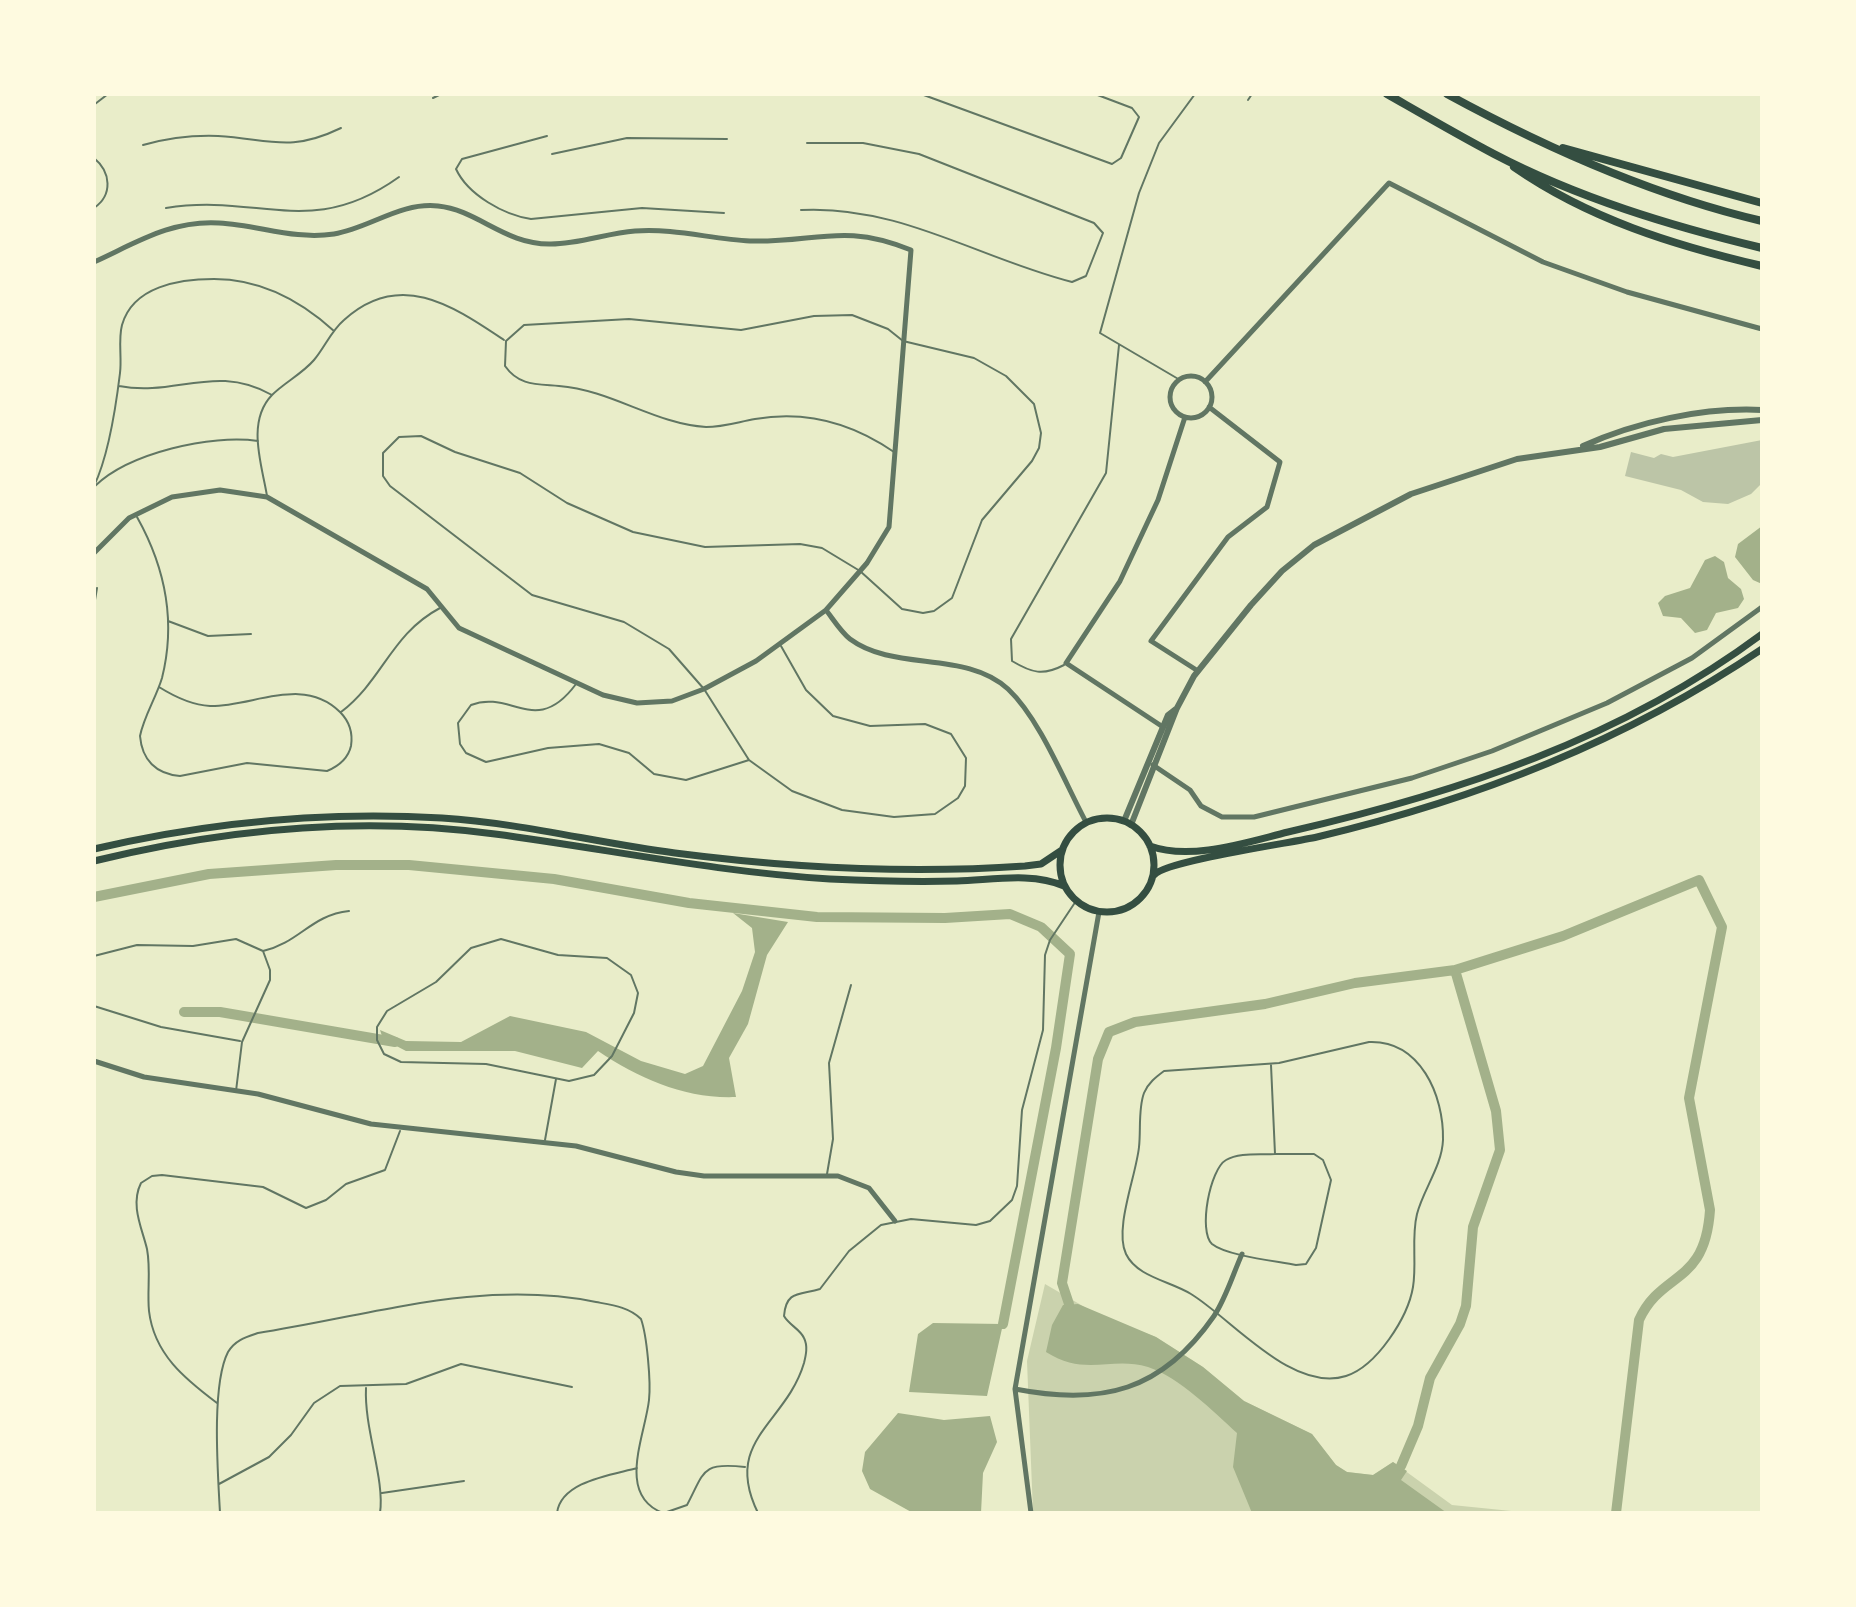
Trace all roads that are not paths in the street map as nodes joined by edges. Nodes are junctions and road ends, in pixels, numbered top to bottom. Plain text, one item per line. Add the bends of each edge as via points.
1 (108, 94) edge
2 (441, 94) edge
3 (921, 94) edge
4 (1095, 94) edge
5 (1195, 94) edge
6 (1252, 94) edge
7 (1387, 94) edge
8 (1447, 94) edge
9 (433, 98) dead end
10 (1248, 100) dead end
11 (95, 104) edge
12 (341, 128) dead end
13 (547, 136) dead end
14 (727, 139) dead end
15 (807, 143) dead end
16 (1545, 144) junction
17 (143, 145) dead end
18 (552, 154) dead end
19 (1497, 155) junction
20 (94, 158) edge
21 (399, 177) dead end
22 (1762, 203) edge
23 (94, 208) edge
24 (166, 208) dead end
25 (801, 210) dead end
26 (724, 213) dead end
27 (1762, 221) edge
28 (1762, 248) edge
29 (94, 262) edge
30 (1762, 266) edge
31 (1762, 329) edge
32 (334, 331) junction
33 (506, 341) junction
34 (903, 341) junction
35 (1119, 345) junction
36 (1180, 380) junction
37 (1205, 382) junction
38 (118, 386) junction
39 (272, 395) junction
40 (1209, 407) junction
41 (1762, 410) edge
42 (1185, 417) junction
43 (1762, 420) edge
44 (258, 441) junction
45 (1579, 448) junction
46 (895, 453) junction
47 (94, 486) edge
48 (267, 497) junction
49 (135, 515) junction
50 (94, 553) edge
51 (860, 571) junction
52 (97, 588) dead end
53 (94, 606) edge
54 (442, 607) junction
55 (1762, 607) edge
56 (826, 610) junction
57 (168, 621) junction
58 (251, 634) dead end
59 (1762, 634) edge
60 (780, 645) junction
61 (1762, 649) edge
62 (1066, 663) junction
63 (1198, 671) junction
64 (577, 683) junction
65 (159, 687) junction
66 (704, 689) junction
67 (1177, 708) junction
68 (340, 712) junction
69 (1163, 727) junction
70 (749, 760) junction
71 (1152, 765) junction
72 (1086, 822) junction
73 (1127, 823) junction
74 (1150, 846) junction
75 (94, 849) edge
76 (1062, 850) junction
77 (94, 861) edge
78 (1154, 875) junction
79 (1064, 886) junction
80 (1076, 901) junction
81 (349, 911) dead end
82 (1099, 912) junction
83 (263, 951) junction
84 (94, 956) edge
85 (851, 985) dead end
86 (94, 1006) edge
87 (242, 1042) junction
88 (94, 1061) edge
89 (1271, 1064) junction
90 (556, 1078) junction
91 (236, 1091) junction
92 (400, 1129) junction
93 (545, 1141) junction
94 (1275, 1154) junction
95 (827, 1175) junction
96 (895, 1221) junction
97 (1242, 1254) junction
98 (1215, 1314) junction
99 (367, 1386) junction
100 (572, 1387) dead end
101 (1015, 1389) junction
102 (218, 1403) junction
103 (746, 1467) junction
104 (637, 1468) junction
105 (464, 1481) dead end
106 (219, 1484) junction
107 (380, 1494) junction
108 (220, 1513) edge
109 (380, 1513) edge
110 (557, 1513) edge
111 (663, 1513) edge
112 (758, 1513) edge
113 (1031, 1513) edge

1 - 11 lane
2 - 9 lane
3 - 4 lane via 1107,164 1117,162 1139,123 1137,112
5 - 35 lane via 1159,143 1139,193 1100,333
6 - 10 lane
7 - 19 highway
8 - 16 highway
12 - 17 lane via 281,145 207,136
13 - 26 lane via 462,159 458,175 499,210 515,216 642,208
14 - 18 lane via 627,138
15 - 25 lane via 863,143 937,160 1094,223 1103,233 1086,276 1072,282 999,260 913,224 858,212
16 - 22 highway
16 - 27 highway via 1674,197
19 - 28 highway via 1624,208
19 - 30 highway via 1558,198 1612,221
20 - 23 lane via 103,167 108,187
21 - 24 lane via 360,201 315,212 218,203
29 - 34 street via 174,227 219,223 311,236 359,228 419,205 459,211 499,234 549,244 635,231 752,241 854,234 911,250
31 - 37 street via 1642,297 1543,262 1389,183
32 - 33 lane via 372,302 409,295 445,303
32 - 38 lane via 283,295 222,279 160,287 127,313
32 - 39 lane via 307,368
33 - 34 lane via 524,325 629,319 741,330 833,314 871,321
33 - 46 lane via 505,366 523,382 591,391 687,425 732,425 779,416 828,420
34 - 46 street
34 - 51 lane via 974,358 1016,383 1040,418 1039,448 982,520 957,588 943,605 923,613 902,609
35 - 36 lane
35 - 62 lane via 1106,473 1011,639 1012,661 1032,673
36 - 37 street via 1193,377
36 - 42 street via 1170,397
37 - 40 street via 1211,394
38 - 39 lane via 151,389 216,379
38 - 47 lane
39 - 44 lane via 259,417
40 - 42 street via 1199,416
40 - 63 street via 1280,462 1267,507 1228,537 1151,641
41 - 45 street via 1640,426
42 - 62 street via 1158,500 1120,581
43 - 45 street via 1677,427
44 - 47 lane via 195,443 117,469
44 - 48 lane
45 - 63 street via 1517,459 1411,494 1314,545 1282,571
46 - 51 street via 889,527
48 - 49 street via 196,492
48 - 54 street via 415,581
49 - 50 street
49 - 57 lane via 157,559
51 - 56 street
51 - 66 lane via 822,548 800,544 705,547 633,532 567,503 520,473 421,436 399,437 389,444 381,465 390,486 513,584 551,604 598,614 647,634 669,649
52 - 53 lane
54 - 64 street via 459,628
54 - 68 lane via 408,629 365,690
55 - 71 street via 1692,658 1607,703 1412,778 1254,817 1222,817
56 - 60 street
56 - 72 street via 850,639 874,650 978,672 1007,688 1027,714
57 - 58 lane via 208,636
57 - 65 lane
59 - 74 main road via 1633,715 1471,783 1260,839 1172,852
60 - 66 street
60 - 70 lane via 806,690 833,716 870,726 925,724 951,734 966,758 965,786 948,808 935,814 868,815 792,791
61 - 78 main road via 1622,732 1480,792 1289,843 1174,863
62 - 69 street
63 - 67 street
64 - 66 street via 637,703 672,701
64 - 70 lane via 557,704 544,709 516,709 492,700 471,705 458,723 460,744 486,762 565,745 615,746 670,780
65 - 68 lane via 207,706 293,694
65 - 68 lane via 142,726 141,746 151,765 169,775 247,763 327,771 351,749 350,726
66 - 70 lane
67 - 69 street
67 - 71 street
69 - 71 street
71 - 73 street
72 - 73 main road via 1105,818
72 - 76 main road
73 - 74 main road
74 - 78 main road
75 - 76 main road via 227,824 363,816 477,821 675,853 871,870 1025,866 1041,864
76 - 79 main road via 1059,869
77 - 79 main road via 251,832 406,827 494,834 656,861 786,875 888,881 1036,879
78 - 82 main road via 1142,897 1127,908
79 - 80 main road
80 - 82 main road
80 - 96 lane via 1045,955 1043,1030 1022,1110 1012,1200 990,1221 976,1225
81 - 83 lane via 317,919 292,940
82 - 101 street
83 - 84 lane via 236,939 193,946 137,945
83 - 87 lane via 270,980
85 - 95 lane via 829,1063 833,1139
86 - 87 lane via 161,1027
87 - 91 lane
88 - 91 street via 144,1077
89 - 94 lane
89 - 98 lane via 1164,1071 1144,1092 1122,1241 1135,1266 1195,1296
89 - 98 lane via 1384,1042 1420,1062 1443,1141 1416,1218 1413,1287 1406,1309 1372,1359 1360,1369 1330,1378 1300,1371
90 - 90 lane via 486,1064 401,1062 384,1054 377,1038 380,1018 436,982 471,948 501,939 558,955 607,958 624,967 636,983 637,1003 612,1056 594,1075 582,1080
90 - 93 lane
91 - 92 street
92 - 93 street
92 - 102 lane via 385,1170 346,1184 315,1206 299,1207 273,1191 242,1183 162,1175 141,1183 137,1210 147,1250 153,1329 180,1373
93 - 95 street via 704,1176
94 - 97 lane via 1228,1158 1214,1174 1206,1236 1222,1250
94 - 97 lane via 1314,1154 1329,1169 1313,1258 1296,1265
95 - 96 street via 869,1188
96 - 103 lane via 868,1233 820,1289 788,1298 784,1316 802,1334 806,1354 783,1407 754,1440
97 - 98 street
98 - 101 street via 1177,1363 1135,1386 1087,1396
99 - 100 lane via 406,1384 461,1364
99 - 106 lane via 332,1389 269,1457
99 - 107 lane via 368,1434
101 - 113 street
102 - 104 lane via 230,1350 258,1333 419,1301 527,1292 565,1296 628,1310 641,1319 649,1399
102 - 106 lane
103 - 111 lane via 724,1464 706,1469 687,1505
103 - 112 lane
104 - 110 lane via 576,1488 561,1499
104 - 111 lane via 641,1497
105 - 107 lane
106 - 108 lane
107 - 109 lane

